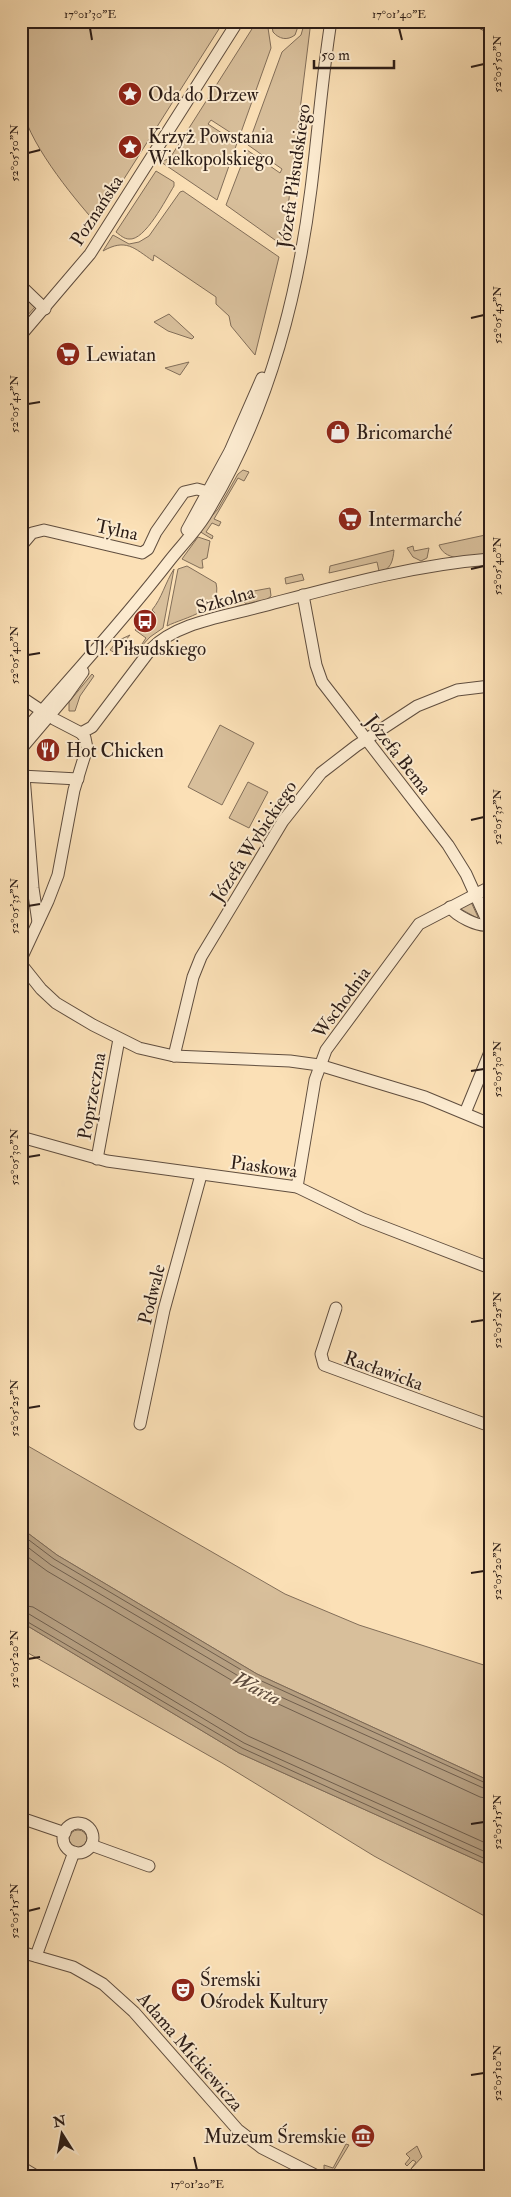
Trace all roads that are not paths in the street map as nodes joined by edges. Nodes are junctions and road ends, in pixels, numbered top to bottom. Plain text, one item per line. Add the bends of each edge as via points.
1 (238, 21) edge
2 (331, 21) edge
3 (478, 21) edge
4 (490, 27) edge
5 (21, 286) edge
6 (45, 309) junction
7 (281, 333) junction
8 (21, 335) edge
9 (208, 492) junction
10 (21, 546) edge
11 (490, 559) edge
12 (169, 561) junction
13 (303, 595) junction
14 (490, 686) edge
15 (21, 697) edge
16 (45, 714) junction
17 (81, 733) junction
18 (21, 735) edge
19 (366, 740) junction
20 (21, 749) edge
21 (22, 776) edge
22 (78, 779) junction
23 (490, 887) edge
24 (475, 895) junction
25 (450, 907) junction
26 (38, 922) junction
27 (489, 926) edge
28 (21, 958) edge
29 (21, 964) edge
30 (120, 1040) junction
31 (490, 1052) edge
32 (174, 1056) junction
33 (319, 1065) junction
34 (465, 1113) junction
35 (490, 1124) edge
36 (21, 1137) edge
37 (97, 1159) junction
38 (201, 1175) junction
39 (297, 1187) junction
40 (490, 1268) edge
41 (336, 1308) dead end
42 (140, 1424) dead end
43 (490, 1426) edge
44 (21, 1818) edge
45 (65, 1833) junction
46 (92, 1845) junction
47 (74, 1852) junction
48 (149, 1866) dead end
49 (21, 1952) edge
50 (36, 1956) junction
51 (21, 2167) edge
52 (36, 2176) edge
53 (317, 2176) edge

1 - 6 street, Poznańska via 90,254
2 - 7 street, Józefa Piłsudskiego via 306,224
3 - 4 street
5 - 6 street
6 - 8 street, Poznańska
7 - 9 street, Józefa Piłsudskiego via 237,436
7 - 12 street, Józefa Piłsudskiego via 260,410 241,450 204,518
9 - 10 street, Tylna via 197,488 184,492 148,549 142,553 44,530 32,533
9 - 12 street, Józefa Piłsudskiego
11 - 13 street, Szkolna via 412,570
12 - 16 street, Józefa Piłsudskiego
13 - 17 street, Szkolna via 203,622 160,640 92,727
13 - 19 street, Józefa Bema via 320,676
14 - 19 street, Józefa Wybickiego via 466,688 439,696 407,712
15 - 16 street
16 - 17 street
16 - 18 street, Józefa Piłsudskiego
16 - 20 street, Józefa Piłsudskiego
17 - 22 street via 87,748
19 - 24 street, Józefa Bema via 443,838
19 - 32 street, Józefa Wybickiego via 321,773 275,834 198,964
21 - 22 street
21 - 26 street
22 - 26 street via 58,875
23 - 24 street, Wschodnia
24 - 25 street, Wschodnia
24 - 27 street, Józefa Bema
25 - 27 street via 474,922
25 - 33 street, Wschodnia via 416,928 336,1035
26 - 28 street
29 - 30 street via 56,1003
30 - 32 street
30 - 37 street, Poprzeczna
31 - 34 street
32 - 33 street
33 - 34 street via 425,1097
33 - 39 street, Wschodnia
34 - 35 street
36 - 37 street, Piaskowa
37 - 38 street, Piaskowa
38 - 39 street, Piaskowa
38 - 42 street, Podwale via 167,1297
39 - 40 street, Piaskowa via 363,1219
41 - 43 street, Racławicka via 321,1354 324,1365
44 - 45 street
45 - 46 street via 73,1825 82,1824 92,1833
45 - 47 street via 65,1844
46 - 47 street via 84,1852
46 - 48 street
47 - 50 street
49 - 50 street, Adama Mickiewicza
50 - 53 street, Adama Mickiewicza via 80,1970 109,1988 238,2130 262,2148
51 - 52 street

